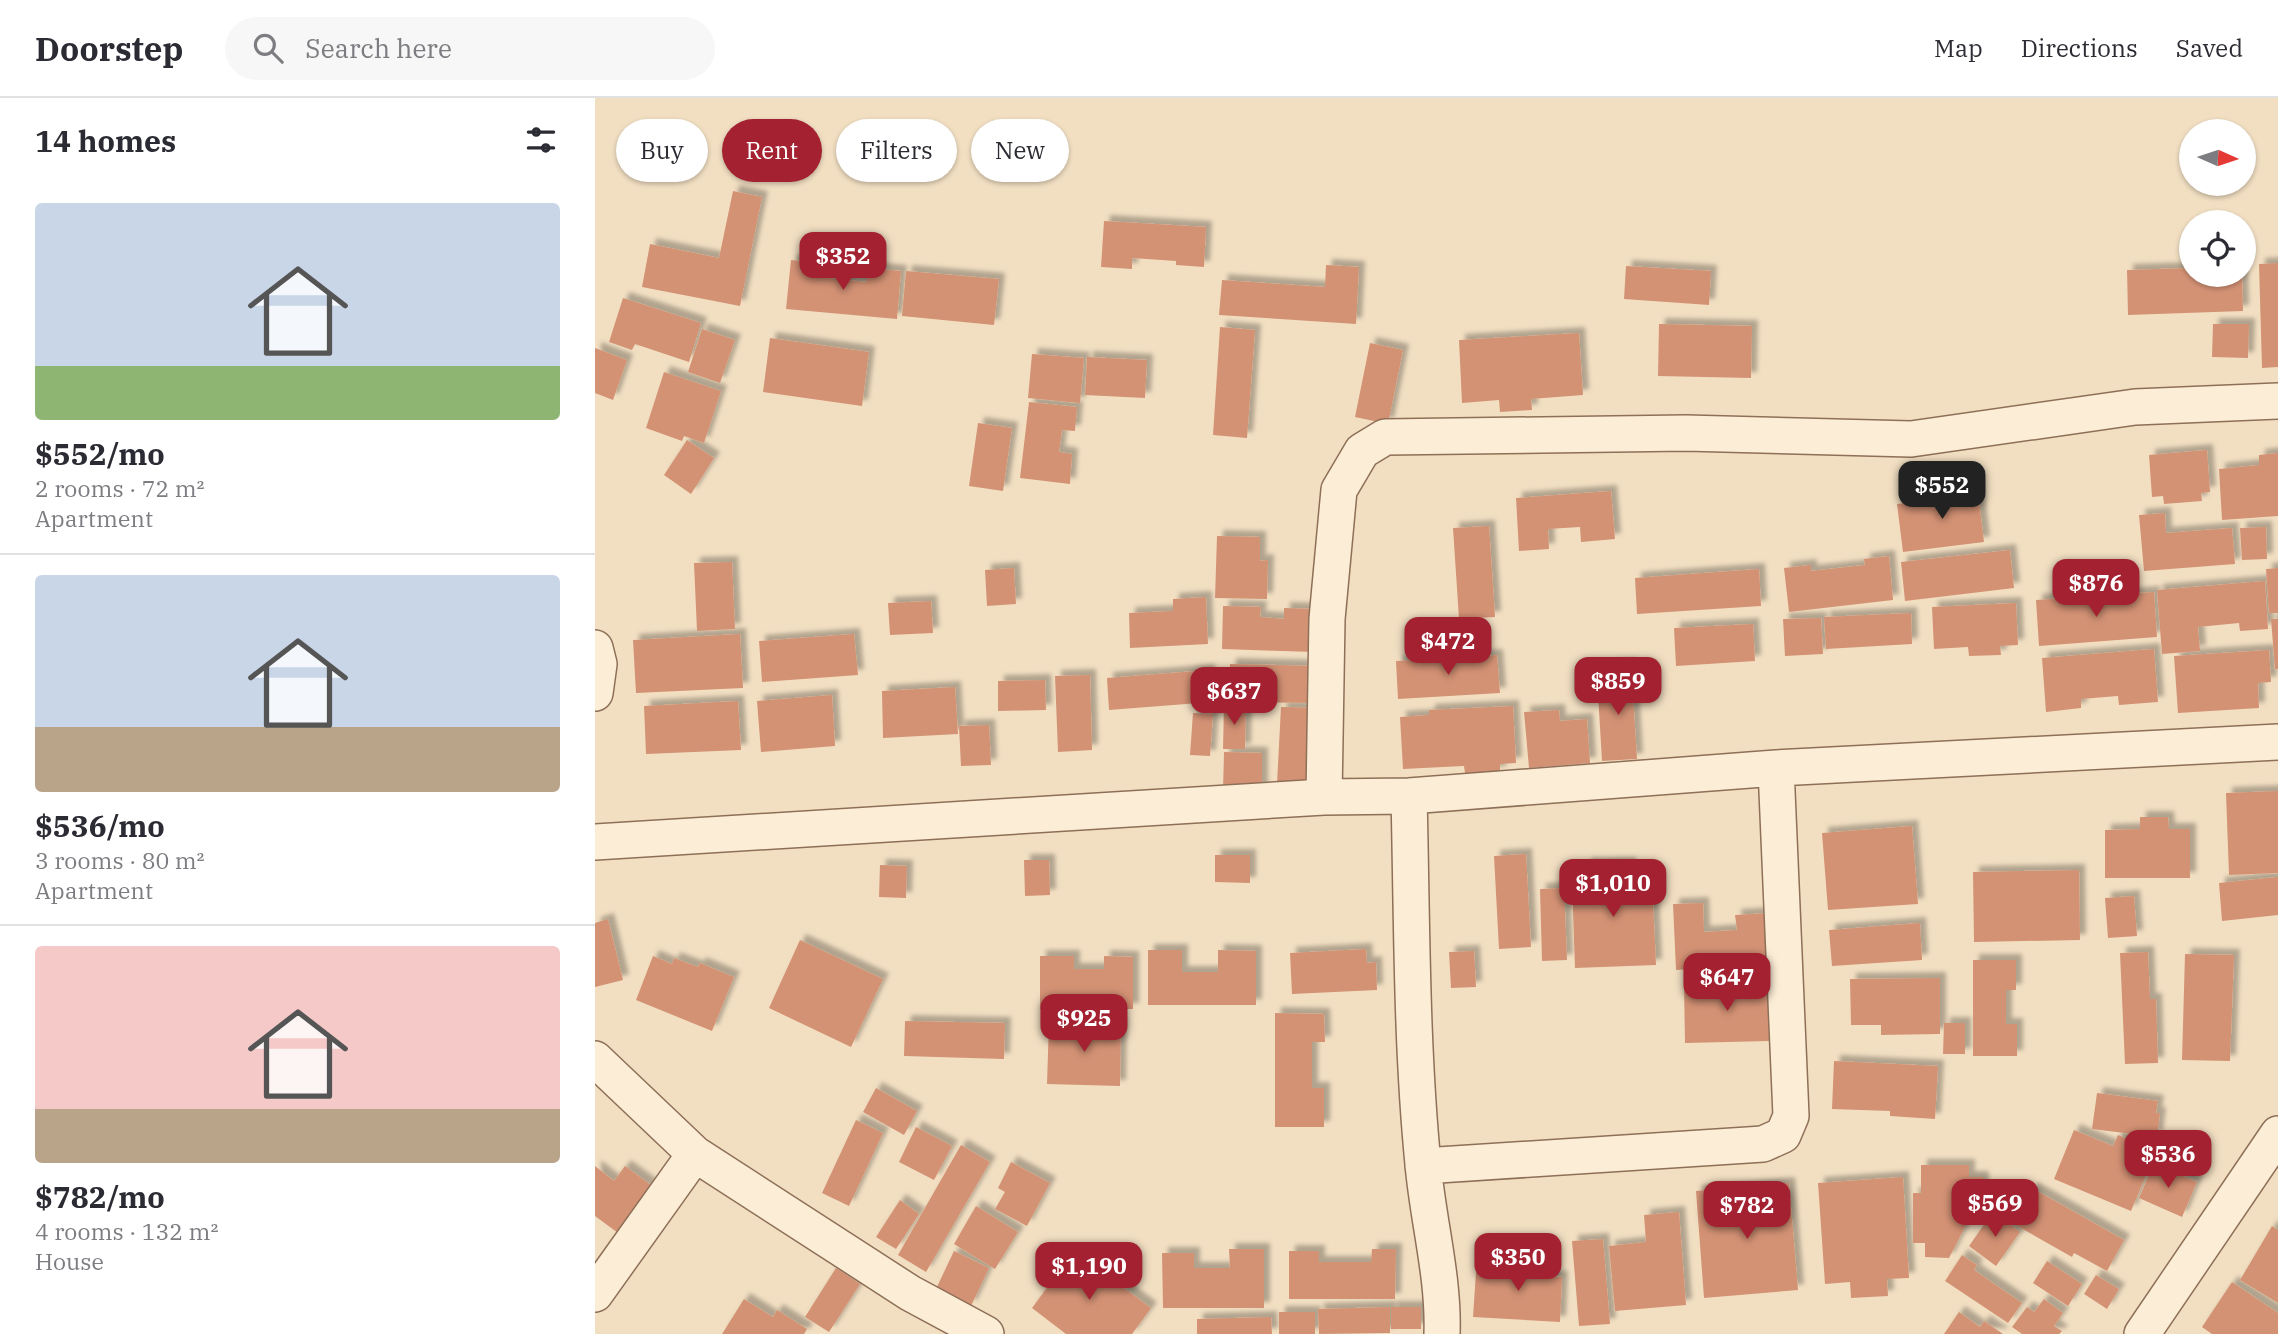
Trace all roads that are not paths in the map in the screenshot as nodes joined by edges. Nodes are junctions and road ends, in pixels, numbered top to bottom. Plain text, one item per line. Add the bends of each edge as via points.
1 (2278, 401) edge
2 (595, 648) edge
3 (595, 693) edge
4 (2278, 742) edge
5 (1776, 768) junction
6 (1409, 796) junction
7 (1324, 797) junction
8 (596, 836) edge
9 (595, 1059) edge
10 (2278, 1134) edge
11 (695, 1154) junction
12 (1423, 1166) junction
13 (595, 1294) edge
14 (2149, 1331) edge
15 (986, 1334) edge
16 (1442, 1334) edge

1 - 7 street via 2135,407 1911,439 1686,433 1385,438 1362,451 1339,490 1327,619
2 - 3 street via 599,664
4 - 5 street
5 - 6 street
5 - 12 street via 1791,1116 1783,1135 1763,1144
6 - 7 street
6 - 12 street
7 - 8 street
9 - 11 street
10 - 14 street
11 - 13 street
11 - 15 street via 910,1293
12 - 16 street via 1443,1307

